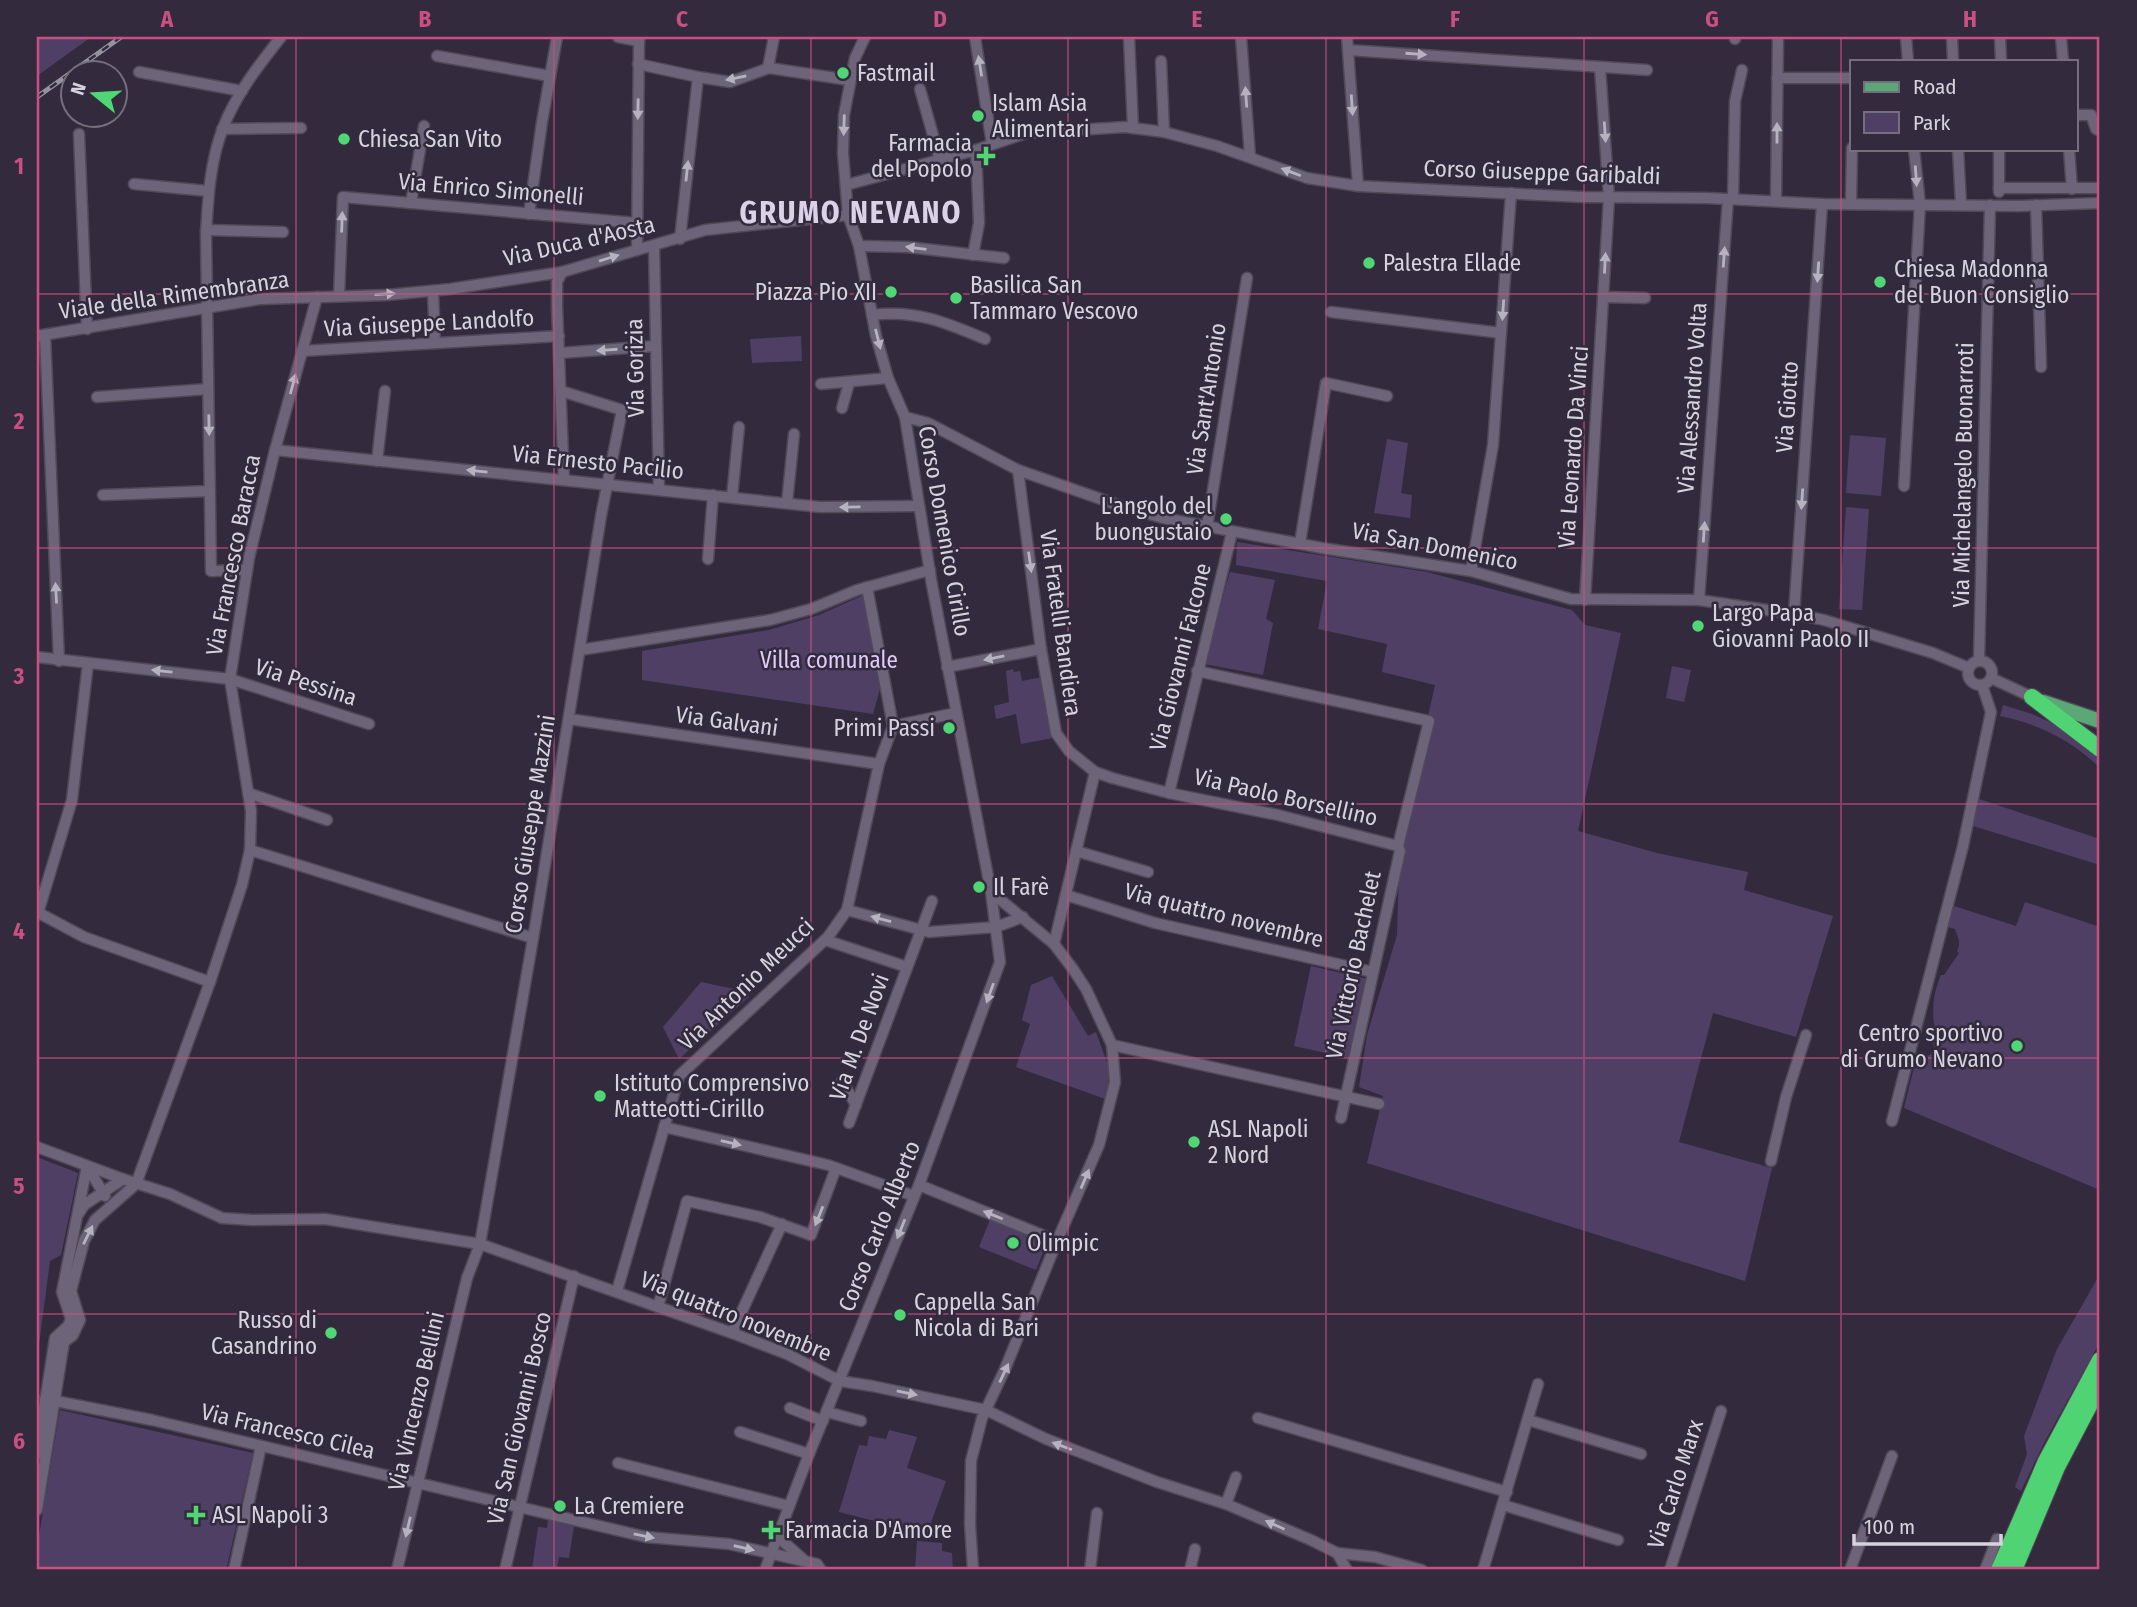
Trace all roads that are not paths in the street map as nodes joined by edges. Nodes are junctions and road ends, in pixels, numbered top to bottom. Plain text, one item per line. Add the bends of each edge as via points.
1 (281, 37) edge
2 (558, 37) edge
3 (618, 37) edge
4 (774, 37) edge
5 (865, 37) edge
6 (975, 37) edge
7 (1129, 37) edge
8 (1241, 37) edge
9 (1347, 37) edge
10 (1778, 37) edge
11 (1906, 37) edge
12 (1952, 37) edge
13 (2000, 37) edge
14 (2061, 37) edge
15 (639, 39) edge
16 (1348, 50) junction
17 (437, 56) dead end
18 (1908, 60) edge
19 (1953, 60) edge
20 (2001, 60) edge
21 (2063, 60) edge
22 (1161, 61) dead end
23 (638, 64) junction
24 (1600, 67) junction
25 (768, 68) junction
26 (1647, 70) dead end
27 (1742, 70) dead end
28 (139, 72) dead end
29 (550, 76) junction
30 (698, 77) junction
31 (1850, 78) edge
32 (1777, 79) junction
33 (849, 80) junction
34 (920, 89) dead end
35 (242, 91) junction
36 (2078, 116) edge
37 (424, 126) dead end
38 (301, 128) dead end
39 (1133, 128) junction
40 (222, 129) junction
41 (2100, 131) edge
42 (1164, 132) junction
43 (79, 134) dead end
44 (992, 144) junction
45 (976, 150) junction
46 (1852, 150) edge
47 (1914, 150) edge
48 (1958, 150) edge
49 (2000, 150) edge
50 (2069, 150) edge
51 (1250, 156) junction
52 (940, 160) junction
53 (134, 184) dead end
54 (1358, 186) junction
55 (1999, 188) junction
56 (2100, 188) edge
57 (2073, 189) junction
58 (208, 191) junction
59 (847, 191) junction
60 (1511, 193) junction
61 (1730, 199) junction
62 (1609, 201) junction
63 (1776, 201) junction
64 (411, 203) junction
65 (2100, 203) edge
66 (1822, 204) junction
67 (1851, 204) junction
68 (1920, 204) junction
69 (1962, 205) junction
70 (1994, 205) junction
71 (2036, 205) junction
72 (529, 214) junction
73 (849, 220) junction
74 (636, 223) junction
75 (206, 230) junction
76 (283, 232) dead end
77 (680, 239) junction
78 (654, 246) junction
79 (859, 246) junction
80 (637, 250) junction
81 (973, 255) junction
82 (1004, 258) dead end
83 (562, 272) junction
84 (1247, 278) dead end
85 (433, 290) junction
86 (339, 296) junction
87 (317, 297) junction
88 (1603, 297) junction
89 (1645, 298) dead end
90 (207, 308) junction
91 (1331, 312) dead end
92 (872, 316) junction
93 (87, 329) junction
94 (1501, 333) junction
95 (41, 335) edge
96 (559, 336) junction
97 (985, 339) dead end
98 (435, 343) junction
99 (655, 346) junction
100 (302, 351) junction
101 (560, 353) junction
102 (2041, 367) dead end
103 (888, 378) junction
104 (849, 383) junction
105 (821, 384) dead end
106 (208, 389) junction
107 (385, 391) dead end
108 (561, 391) junction
109 (1387, 396) dead end
110 (97, 397) dead end
111 (842, 408) dead end
112 (905, 417) junction
113 (739, 427) dead end
114 (794, 434) dead end
115 (275, 450) junction
116 (377, 461) junction
117 (1018, 470) junction
118 (565, 480) junction
119 (608, 484) junction
120 (1904, 486) dead end
121 (659, 490) junction
122 (210, 491) junction
123 (103, 495) dead end
124 (713, 495) junction
125 (732, 497) junction
126 (787, 503) junction
127 (918, 506) junction
128 (1207, 527) junction
129 (1232, 532) junction
130 (1300, 543) junction
131 (708, 559) dead end
132 (1472, 568) junction
133 (247, 570) junction
134 (930, 570) junction
135 (867, 587) junction
136 (1585, 600) junction
137 (1699, 600) junction
138 (1794, 614) junction
139 (1041, 649) junction
140 (580, 650) junction
141 (37, 657) edge
142 (60, 661) junction
143 (1979, 661) junction
144 (88, 663) junction
145 (947, 667) junction
146 (1969, 668) junction
147 (1197, 670) junction
148 (230, 679) junction
149 (1986, 682) junction
150 (2032, 697) junction
151 (956, 713) junction
152 (569, 719) junction
153 (2100, 721) edge
154 (369, 724) dead end
155 (893, 726) junction
156 (2100, 749) edge
157 (879, 764) junction
158 (1094, 772) junction
159 (248, 793) junction
160 (1169, 793) junction
161 (327, 820) dead end
162 (1396, 845) junction
163 (250, 850) junction
164 (1076, 851) junction
165 (1148, 872) dead end
166 (990, 890) junction
167 (1066, 895) junction
168 (932, 901) dead end
169 (847, 910) junction
170 (37, 913) edge
171 (1023, 918) junction
172 (996, 927) junction
173 (921, 930) junction
174 (533, 938) junction
175 (825, 940) junction
176 (1054, 944) junction
177 (907, 967) junction
178 (1373, 972) junction
179 (210, 982) junction
180 (1806, 1035) dead end
181 (1112, 1045) junction
182 (842, 1081) dead end
183 (1346, 1097) junction
184 (1379, 1104) dead end
185 (856, 1105) junction
186 (1341, 1118) dead end
187 (1892, 1121) dead end
188 (849, 1123) dead end
189 (664, 1127) junction
190 (37, 1147) edge
191 (1771, 1161) dead end
192 (87, 1166) junction
193 (836, 1168) junction
194 (124, 1179) junction
195 (136, 1184) junction
196 (917, 1190) junction
197 (103, 1193) junction
198 (92, 1200) junction
199 (114, 1202) junction
200 (101, 1214) junction
201 (76, 1218) junction
202 (782, 1224) junction
203 (1057, 1241) junction
204 (480, 1244) junction
205 (574, 1276) junction
206 (617, 1292) junction
207 (658, 1307) junction
208 (732, 1333) junction
209 (2100, 1360) edge
210 (840, 1381) junction
211 (1538, 1384) dead end
212 (2100, 1385) edge
213 (50, 1400) junction
214 (790, 1408) dead end
215 (986, 1410) junction
216 (1721, 1411) dead end
217 (825, 1417) junction
218 (1258, 1418) dead end
219 (1528, 1420) junction
220 (861, 1421) dead end
221 (740, 1432) dead end
222 (261, 1446) junction
223 (37, 1454) edge
224 (809, 1454) junction
225 (1641, 1454) dead end
226 (1892, 1456) dead end
227 (618, 1463) dead end
228 (2052, 1464) junction
229 (1236, 1477) dead end
230 (418, 1483) junction
231 (1507, 1492) junction
232 (1226, 1504) junction
233 (1503, 1505) junction
234 (520, 1506) junction
235 (789, 1506) junction
236 (37, 1510) edge
237 (1097, 1513) dead end
238 (777, 1536) junction
239 (1997, 1539) dead end
240 (1618, 1540) dead end
241 (1195, 1549) dead end
242 (1338, 1553) junction
243 (771, 1555) junction
244 (805, 1561) junction
245 (234, 1570) edge
246 (397, 1570) edge
247 (505, 1570) edge
248 (765, 1570) edge
249 (821, 1570) edge
250 (973, 1570) edge
251 (1090, 1570) edge
252 (1190, 1570) edge
253 (1346, 1570) edge
254 (1422, 1570) edge
255 (1483, 1570) edge
256 (1670, 1570) edge
257 (1850, 1570) edge
258 (1985, 1570) edge
259 (1999, 1570) edge
260 (2014, 1570) edge

1 - 35 street
2 - 29 street
3 - 15 street
4 - 25 street
5 - 33 street, Corso Domenico Cirillo
44 -> 6 street
7 - 39 street
51 -> 8 street
9 - 16 street
10 - 32 street
11 - 18 street
12 - 19 street
13 - 20 street
14 - 21 street
15 - 23 street
16 -> 24 street
16 -> 54 street
17 - 29 street
22 - 42 street
23 - 30 street
23 -> 74 street
24 - 26 street
24 -> 62 street, Via Leonardo Da Vinci
25 -> 30 street via 730,82
25 - 33 street
27 - 61 street, Via Alessandro Volta via 1735,101
28 - 35 street
29 - 72 street
77 -> 30 street
31 - 32 street
63 -> 32 street
33 -> 59 street, Corso Domenico Cirillo via 843,153
34 - 52 street
35 - 40 street
36 - 41 street via 2091,115
37 - 64 street
38 - 40 street
39 - 42 street, Corso Giuseppe Garibaldi
39 - 44 street, Corso Giuseppe Garibaldi via 1026,133
40 - 58 street
42 - 51 street, Corso Giuseppe Garibaldi
43 - 93 street
44 - 45 street, Corso Giuseppe Garibaldi
45 - 52 street, Corso Giuseppe Garibaldi
45 - 81 street via 979,223
46 - 67 street
47 -> 68 street
48 - 69 street
49 - 55 street, Via Michelangelo Buonarroti
50 - 57 street
54 -> 51 street, Corso Giuseppe Garibaldi via 1307,178
52 - 59 street, Corso Giuseppe Garibaldi
53 - 58 street
54 - 60 street, Corso Giuseppe Garibaldi
55 - 57 street
55 - 70 street, Via Michelangelo Buonarroti
56 - 57 street
58 - 75 street
59 - 73 street, Corso Domenico Cirillo
60 - 62 street, Corso Giuseppe Garibaldi
60 -> 94 street
61 - 62 street, Corso Giuseppe Garibaldi
61 - 63 street, Corso Giuseppe Garibaldi
137 -> 61 street, Via Alessandro Volta
88 -> 62 street, Via Leonardo Da Vinci
63 - 66 street, Corso Giuseppe Garibaldi
64 - 72 street, Via Enrico Simonelli
86 -> 64 street, Via Enrico Simonelli via 343,197
65 - 71 street, Corso Giuseppe Garibaldi
66 - 67 street, Corso Giuseppe Garibaldi
66 -> 138 street, Via Giotto
67 - 68 street, Corso Giuseppe Garibaldi
68 - 69 street, Corso Giuseppe Garibaldi
68 - 120 street
69 - 70 street, Corso Giuseppe Garibaldi
70 - 71 street, Corso Giuseppe Garibaldi
70 - 143 street, Via Michelangelo Buonarroti
71 - 102 street
72 - 74 street, Via Enrico Simonelli
73 - 77 street, Via Duca d'Aosta via 705,230
73 - 79 street, Corso Domenico Cirillo
74 - 80 street
75 - 76 street
75 - 90 street
77 - 78 street, Via Duca d'Aosta
78 - 80 street, Via Duca d'Aosta
78 - 99 street, Via Gorizia
81 -> 79 street
79 - 92 street, Corso Domenico Cirillo
83 -> 80 street, Via Duca d'Aosta
81 - 82 street
83 - 85 street, Via Duca d'Aosta
83 - 96 street via 557,282
84 - 128 street, Via Sant'Antonio
86 -> 85 street, Via Duca d'Aosta
85 - 98 street
86 - 87 street, Via Duca d'Aosta
87 - 90 street, Viale della Rimembranza via 260,299
87 - 100 street, Via Francesco Baracca
88 - 89 street
88 - 136 street, Via Leonardo Da Vinci
90 - 93 street, Viale della Rimembranza
90 - 106 street
91 - 94 street
92 - 97 street via 894,312 923,316
92 -> 103 street, Corso Domenico Cirillo
93 - 95 street, Viale della Rimembranza
94 - 132 street via 1493,445
142 -> 95 street
96 - 98 street, Via Giuseppe Landolfo
96 - 101 street
98 - 100 street, Via Giuseppe Landolfo
99 -> 101 street
99 - 121 street, Via Gorizia
115 -> 100 street, Via Francesco Baracca
101 - 108 street
103 - 104 street
103 - 112 street, Corso Domenico Cirillo
104 - 105 street
104 - 111 street
106 - 110 street
106 -> 122 street
107 - 116 street
108 - 118 street
108 - 119 street, Corso Giuseppe Mazzini via 622,411
109 - 130 street via 1326,383
112 - 117 street, Via San Domenico via 928,423
112 - 127 street, Corso Domenico Cirillo
113 - 125 street
114 - 126 street
115 - 116 street, Via Ernesto Pacilio
115 - 133 street, Via Francesco Baracca
118 -> 116 street, Via Ernesto Pacilio
117 - 128 street, Via San Domenico via 1115,504
117 -> 139 street, Via Fratelli Bandiera
118 - 119 street, Via Ernesto Pacilio
119 - 121 street, Via Ernesto Pacilio
119 - 140 street, Corso Giuseppe Mazzini
121 - 124 street, Via Ernesto Pacilio
122 - 123 street
122 - 133 street via 212,571
124 - 125 street, Via Ernesto Pacilio
124 - 131 street
125 - 126 street, Via Ernesto Pacilio
127 -> 126 street, Via Ernesto Pacilio
127 - 134 street, Corso Domenico Cirillo
128 - 129 street, Via San Domenico
129 - 130 street, Via San Domenico
129 - 147 street, Via Giovanni Falcone
130 - 132 street, Via San Domenico
132 - 136 street, Via San Domenico via 1553,595
133 - 148 street, Via Francesco Baracca
134 - 135 street
134 - 145 street, Corso Domenico Cirillo
135 - 140 street via 770,620
135 - 155 street
136 - 137 street, Via San Domenico
137 - 138 street, Via San Domenico
138 - 146 street, Via San Domenico via 1933,653
139 -> 145 street
139 - 158 street, Via Fratelli Bandiera via 1056,733
140 - 152 street, Corso Giuseppe Mazzini
141 - 142 street
142 - 144 street
143 - 146 street
143 - 149 street via 1990,667
148 -> 144 street
144 - 170 street via 72,800
145 - 151 street, Corso Domenico Cirillo
146 - 149 street via 1969,679 1975,684
147 - 160 street, Via Giovanni Falcone
147 - 162 street, Via Vittorio Bachelet via 1429,722
148 - 154 street, Via Pessina
148 - 159 street, Via Francesco Baracca
149 - 150 street
149 - 187 street via 1991,712 1963,846
150 - 153 main road
150 - 156 highway
151 - 155 street
151 - 166 street, Corso Domenico Cirillo
152 - 157 street, Via Galvani
152 - 174 street, Corso Giuseppe Mazzini
155 - 157 street, Via Antonio Meucci
157 - 169 street, Via Antonio Meucci
158 - 160 street, Via Fratelli Bandiera
158 - 164 street
159 - 161 street
159 - 163 street, Via Francesco Baracca
160 - 162 street, Via Paolo Borsellino
162 - 178 street, Via Vittorio Bachelet via 1400,851
163 - 174 street
163 - 179 street, Via Francesco Baracca
164 - 165 street
164 - 167 street
166 - 171 street
166 - 172 street, Corso Carlo Alberto
167 - 176 street
167 - 178 street, Via quattro novembre via 1155,923
168 - 173 street
173 -> 169 street
169 - 175 street, Via Antonio Meucci
170 - 179 street via 84,937
171 - 172 street
171 - 176 street
172 - 173 street
172 -> 196 street, Corso Carlo Alberto via 998,973
173 - 177 street, Via M. De Novi
174 - 204 street, Corso Giuseppe Mazzini
175 - 177 street, Via M. De Novi
175 - 189 street, Via Antonio Meucci via 679,1076
176 - 181 street via 1086,989
177 - 185 street, Via M. De Novi
178 - 183 street, Via Vittorio Bachelet
179 - 195 street, Via Francesco Baracca
180 - 191 street
181 - 183 street
203 -> 181 street via 1107,1121 1115,1082
182 - 185 street
183 - 184 street
183 - 186 street, Via Vittorio Bachelet
185 - 188 street, Via M. De Novi
189 -> 193 street
189 - 206 street, Via Antonio Meucci
190 - 192 street
192 - 194 street, Via quattro novembre
192 - 197 street
192 - 201 street
193 - 196 street
193 -> 202 street via 811,1235
194 - 195 street, Via quattro novembre
194 - 197 street
195 - 199 street
195 - 204 street, Via quattro novembre via 222,1218 325,1219
203 -> 196 street
196 -> 210 street, Corso Carlo Alberto
197 - 198 street
197 - 199 street
198 - 200 street via 103,1203
198 - 201 street
199 - 200 street
213 -> 200 street via 64,1342 80,1320 71,1291 78,1259
201 - 213 street via 62,1292 71,1319 55,1338
202 - 207 street via 687,1201
202 - 208 street
215 -> 203 street
204 - 205 street, Via quattro novembre
204 - 230 street, Via Vincenzo Bellini via 467,1278
205 - 206 street, Via quattro novembre
205 - 234 street, Via San Giovanni Bosco
206 - 207 street, Via quattro novembre
207 - 208 street, Via quattro novembre
208 - 210 street, Via quattro novembre
209 - 228 highway
210 -> 215 street, Via quattro novembre
210 - 217 street, Corso Carlo Alberto
211 - 219 street
212 - 228 highway
213 - 222 street, Via Francesco Cilea
213 - 223 street
213 - 236 street
214 - 217 street
232 -> 215 street, Via quattro novembre via 1070,1449
215 - 250 street via 971,1461
216 - 256 street, Via Carlo Marx
217 - 220 street
217 - 224 street, Corso Carlo Alberto
218 - 231 street
219 - 225 street
219 - 231 street
221 - 224 street
222 - 230 street, Via Francesco Cilea
222 - 245 street
224 - 235 street, Corso Carlo Alberto
226 - 257 street
227 - 235 street
228 - 259 highway
228 - 260 highway
229 - 232 street
230 - 234 street, Via Francesco Cilea
230 -> 246 street, Via Vincenzo Bellini
231 - 233 street
242 -> 232 street, Via quattro novembre
233 - 240 street
233 - 255 street
234 -> 243 street, Via Francesco Cilea via 646,1537 729,1544
234 - 247 street, Via San Giovanni Bosco
235 - 238 street, Corso Carlo Alberto
237 - 251 street
238 - 243 street, Corso Carlo Alberto
238 - 244 street
239 - 258 street
241 - 252 street
242 - 253 street
242 - 254 street, Via quattro novembre
243 - 244 street, Via Francesco Cilea
243 - 248 street, Corso Carlo Alberto
244 - 249 street

